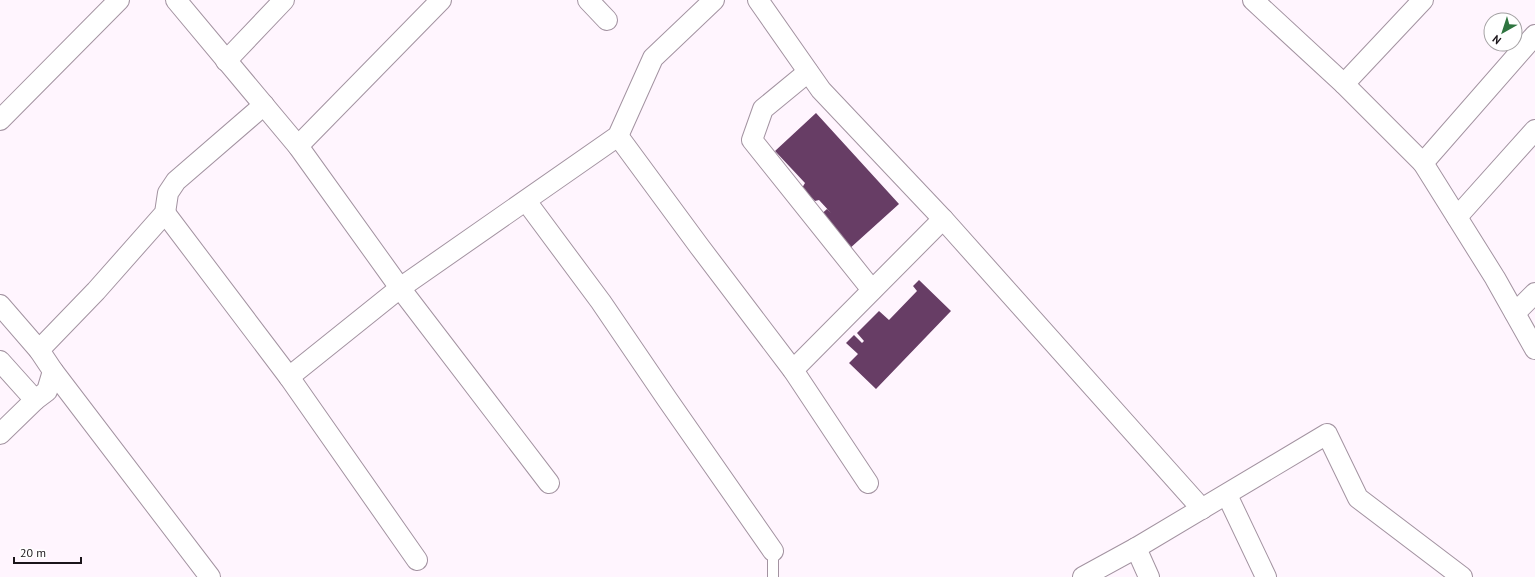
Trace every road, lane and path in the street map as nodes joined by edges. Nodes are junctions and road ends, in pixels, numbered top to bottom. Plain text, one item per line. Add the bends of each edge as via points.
1 (119, 0) edge
2 (176, 0) edge
3 (284, 0) edge
4 (441, 0) edge
5 (588, 0) edge
6 (714, 0) edge
7 (758, 0) edge
8 (1423, 0) edge
9 (1264, 4) edge
10 (607, 20) dead end
11 (1535, 35) edge
12 (226, 61) junction
13 (808, 72) junction
14 (1344, 84) junction
15 (264, 105) junction
16 (1, 117) edge
17 (1535, 130) edge
18 (618, 136) junction
19 (298, 146) junction
20 (1424, 163) junction
21 (526, 201) junction
22 (165, 213) junction
23 (1457, 217) junction
24 (942, 219) junction
25 (400, 288) junction
26 (872, 290) junction
27 (1535, 293) edge
28 (0, 305) edge
29 (1515, 313) junction
30 (1535, 349) edge
31 (39, 350) junction
32 (0, 361) edge
33 (793, 370) junction
34 (53, 371) junction
35 (289, 377) junction
36 (35, 400) junction
37 (0, 434) edge
38 (549, 483) dead end
39 (868, 483) dead end
40 (1227, 495) junction
41 (1202, 509) junction
42 (1136, 548) junction
43 (773, 551) joint
44 (417, 560) dead end
45 (210, 577) edge
46 (773, 577) edge
47 (1083, 577) edge
48 (1149, 577) edge
49 (1266, 577) edge
50 (1462, 577) edge

1 - 16 street
2 - 12 street
3 - 12 street
4 - 19 street
5 - 10 street
6 - 18 street via 653,58
7 - 13 street
8 - 14 street
9 - 14 street
11 - 20 street
12 - 15 street
13 - 24 street via 821,90
13 - 26 street via 763,109 752,140
14 - 20 street
15 - 19 street
15 - 22 street via 176,181 168,193
17 - 23 street
18 - 21 street
18 - 33 street
19 - 25 street
20 - 23 street
21 - 25 street
21 - 43 street via 601,302
22 - 31 street via 96,291
22 - 35 street
23 - 29 street
24 - 26 street
24 - 41 street
25 - 35 street
25 - 38 street
26 - 33 street
27 - 29 street
28 - 31 street
29 - 30 street
31 - 34 street
32 - 36 street
33 - 39 street
34 - 36 street via 47,391
34 - 45 street
35 - 44 street
36 - 37 street
40 - 41 street
40 - 49 street
40 - 50 street via 1327,434 1358,498
41 - 42 street
42 - 47 street
42 - 48 street
43 - 46 lane

